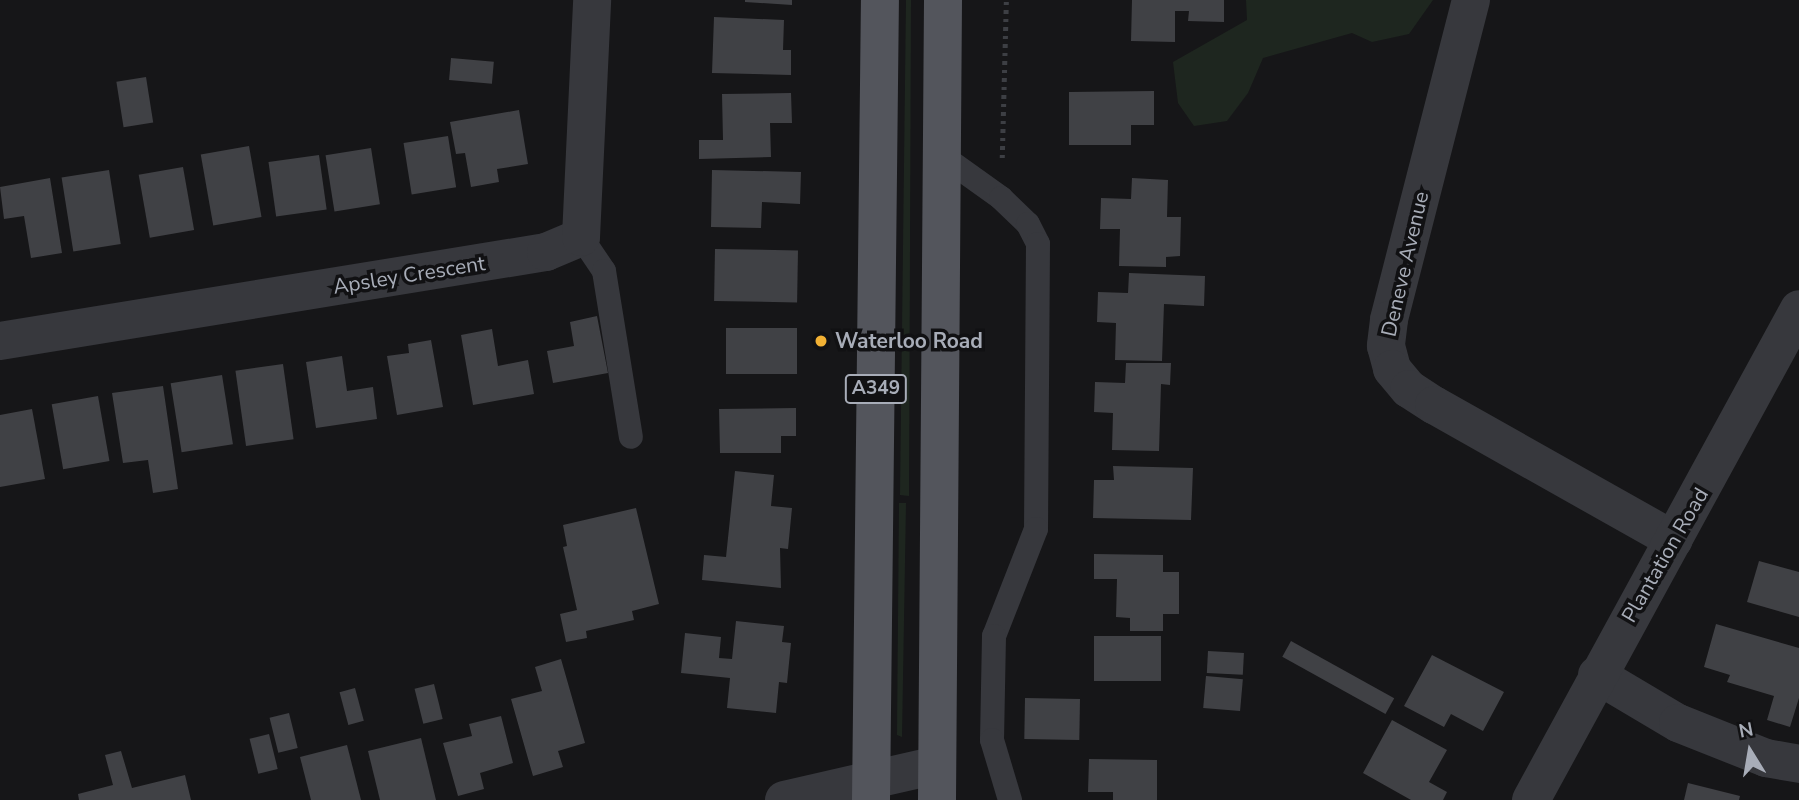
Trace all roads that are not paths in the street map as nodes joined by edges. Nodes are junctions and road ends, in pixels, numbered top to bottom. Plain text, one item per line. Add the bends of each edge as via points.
1 (592, 0) edge
2 (880, 0) edge
3 (943, 0) edge
4 (1471, 0) edge
5 (941, 155) junction
6 (581, 237) junction
7 (1799, 309) edge
8 (0, 341) edge
9 (631, 437) dead end
10 (1674, 541) junction
11 (1597, 675) junction
12 (1799, 764) edge
13 (937, 783) edge
14 (871, 789) edge
15 (784, 800) edge
16 (1010, 800) edge
17 (1531, 800) edge

1 - 6 street
2 - 14 main road, A349
3 - 5 main road
4 - 10 street, Deneve Avenue via 1389,320 1386,346 1392,369 1409,389 1434,405
5 - 13 main road
5 - 16 lane via 1001,198 1028,224 1038,244 1036,530 994,636 992,740
6 - 8 street, Apsley Crescent via 546,252
6 - 9 lane via 604,271
7 - 10 street, Plantation Road
10 - 11 street, Plantation Road
11 - 12 street via 1678,723 1766,758
11 - 17 street, Plantation Road
13 - 14 street
14 - 15 street

